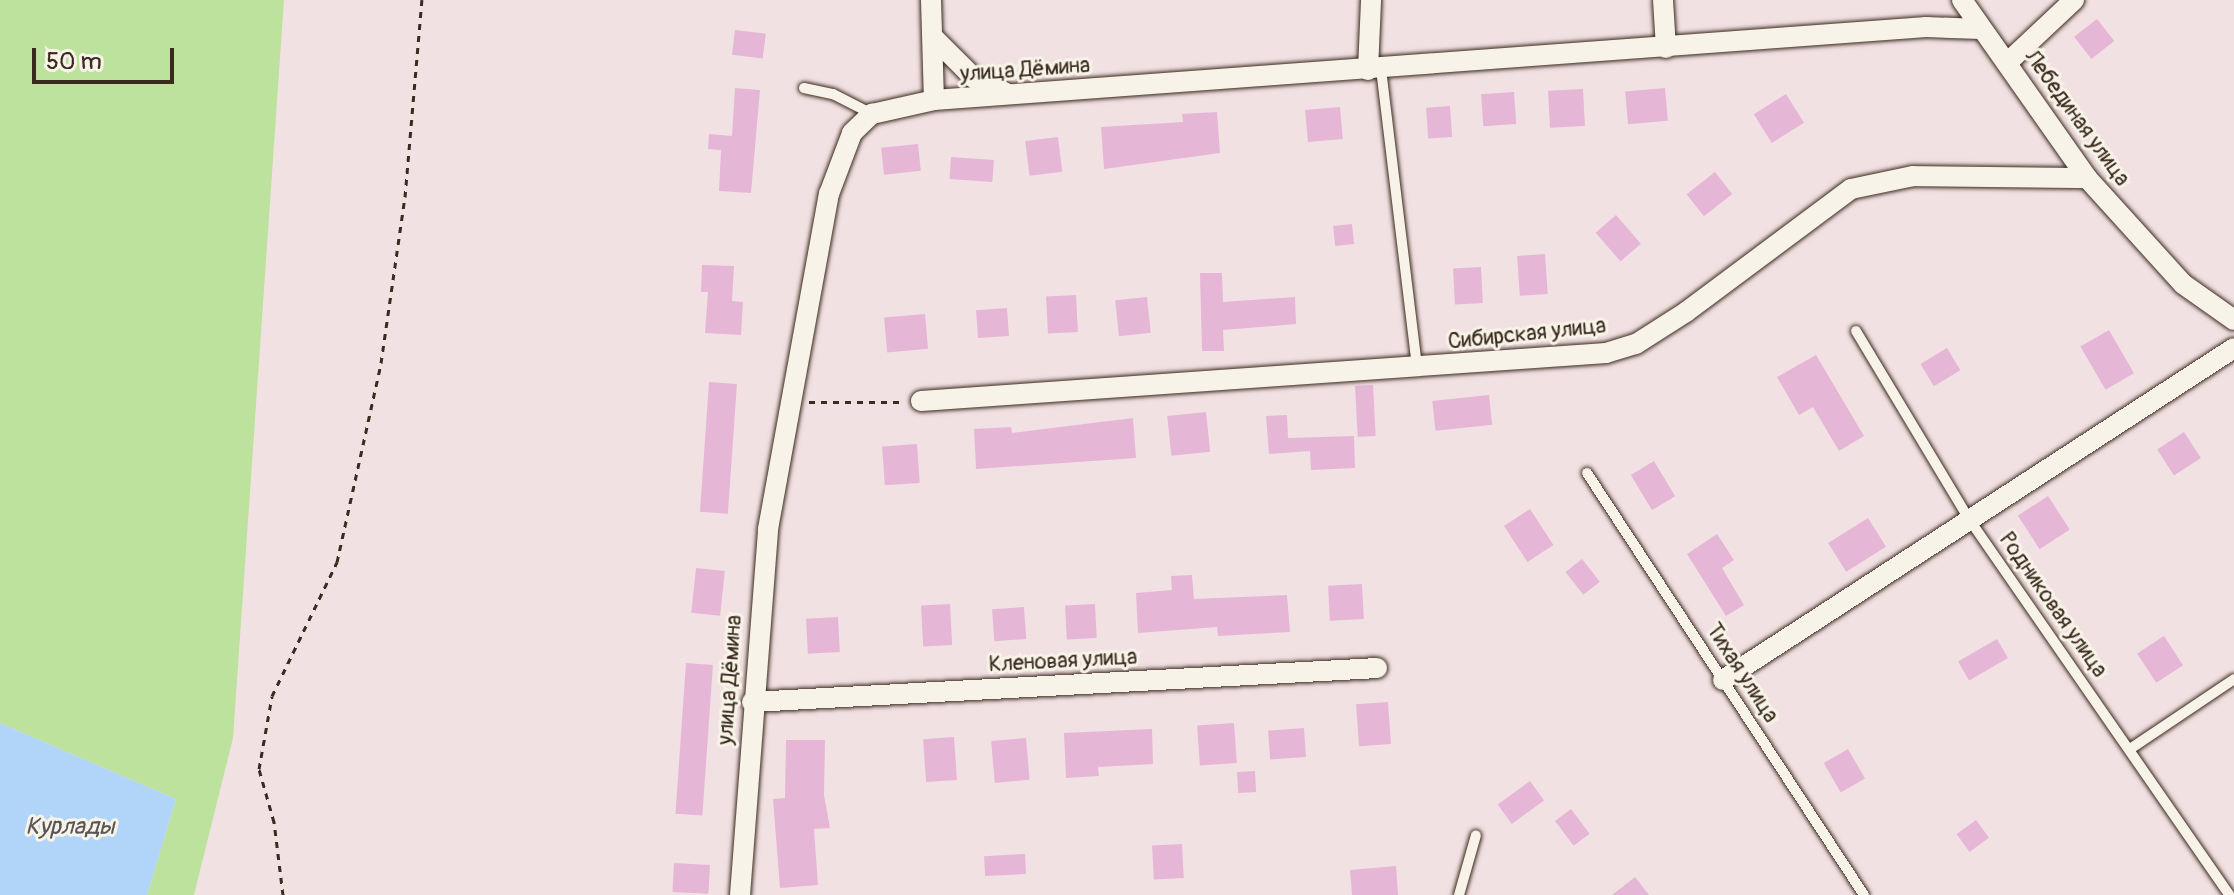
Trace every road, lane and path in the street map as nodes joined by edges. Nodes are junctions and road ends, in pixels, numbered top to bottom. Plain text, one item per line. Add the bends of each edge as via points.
1 (422, 0) edge
2 (931, 0) edge
3 (1371, 0) edge
4 (1663, 0) edge
5 (1962, 0) edge
6 (2074, 0) edge
7 (1981, 29) junction
8 (934, 38) junction
9 (1666, 48) junction
10 (2007, 63) junction
11 (1374, 70) junction
12 (804, 88) dead end
13 (1011, 96) junction
14 (934, 100) junction
15 (872, 114) junction
16 (2087, 178) junction
17 (2234, 320) edge
18 (1856, 331) dead end
19 (2234, 348) edge
20 (1417, 368) junction
21 (921, 401) joint
22 (794, 402) junction
23 (1587, 473) dead end
24 (1969, 519) junction
25 (1377, 668) dead end
26 (2234, 679) edge
27 (1723, 680) junction
28 (752, 702) junction
29 (2130, 749) junction
30 (1476, 835) dead end
31 (283, 895) edge
32 (740, 895) edge
33 (1459, 895) edge
34 (1864, 895) edge
35 (2229, 895) edge

1 - 31 path via 405,197 381,363 337,562 272,696 259,769 274,822
2 - 8 street
3 - 11 street
4 - 9 street
5 - 7 street, Лебединая улица
6 - 10 street
7 - 9 street, улица Дёмина via 1926,27
7 - 10 street, Лебединая улица
8 - 13 street via 974,78
8 - 14 street
9 - 11 street, улица Дёмина
10 - 16 street, Лебединая улица
11 - 13 street, улица Дёмина
11 - 20 lane
12 - 15 lane via 833,94
13 - 14 street, улица Дёмина
14 - 15 street, улица Дёмина
15 - 22 street, улица Дёмина via 846,144 829,194
16 - 17 street, Лебединая улица via 2183,284
16 - 20 street, Сибирская улица via 1913,176 1872,183 1851,189 1636,344 1606,353
18 - 24 lane, Родниковая улица
19 - 24 street
20 - 21 street, Сибирская улица
21 - 22 path
22 - 28 street, улица Дёмина via 768,529
23 - 27 lane, Тихая улица
24 - 27 street
24 - 29 lane, Родниковая улица
25 - 28 street, Кленовая улица
26 - 29 lane
27 - 34 lane, Тихая улица
28 - 32 street, улица Дёмина
29 - 35 lane, Родниковая улица
30 - 33 lane

